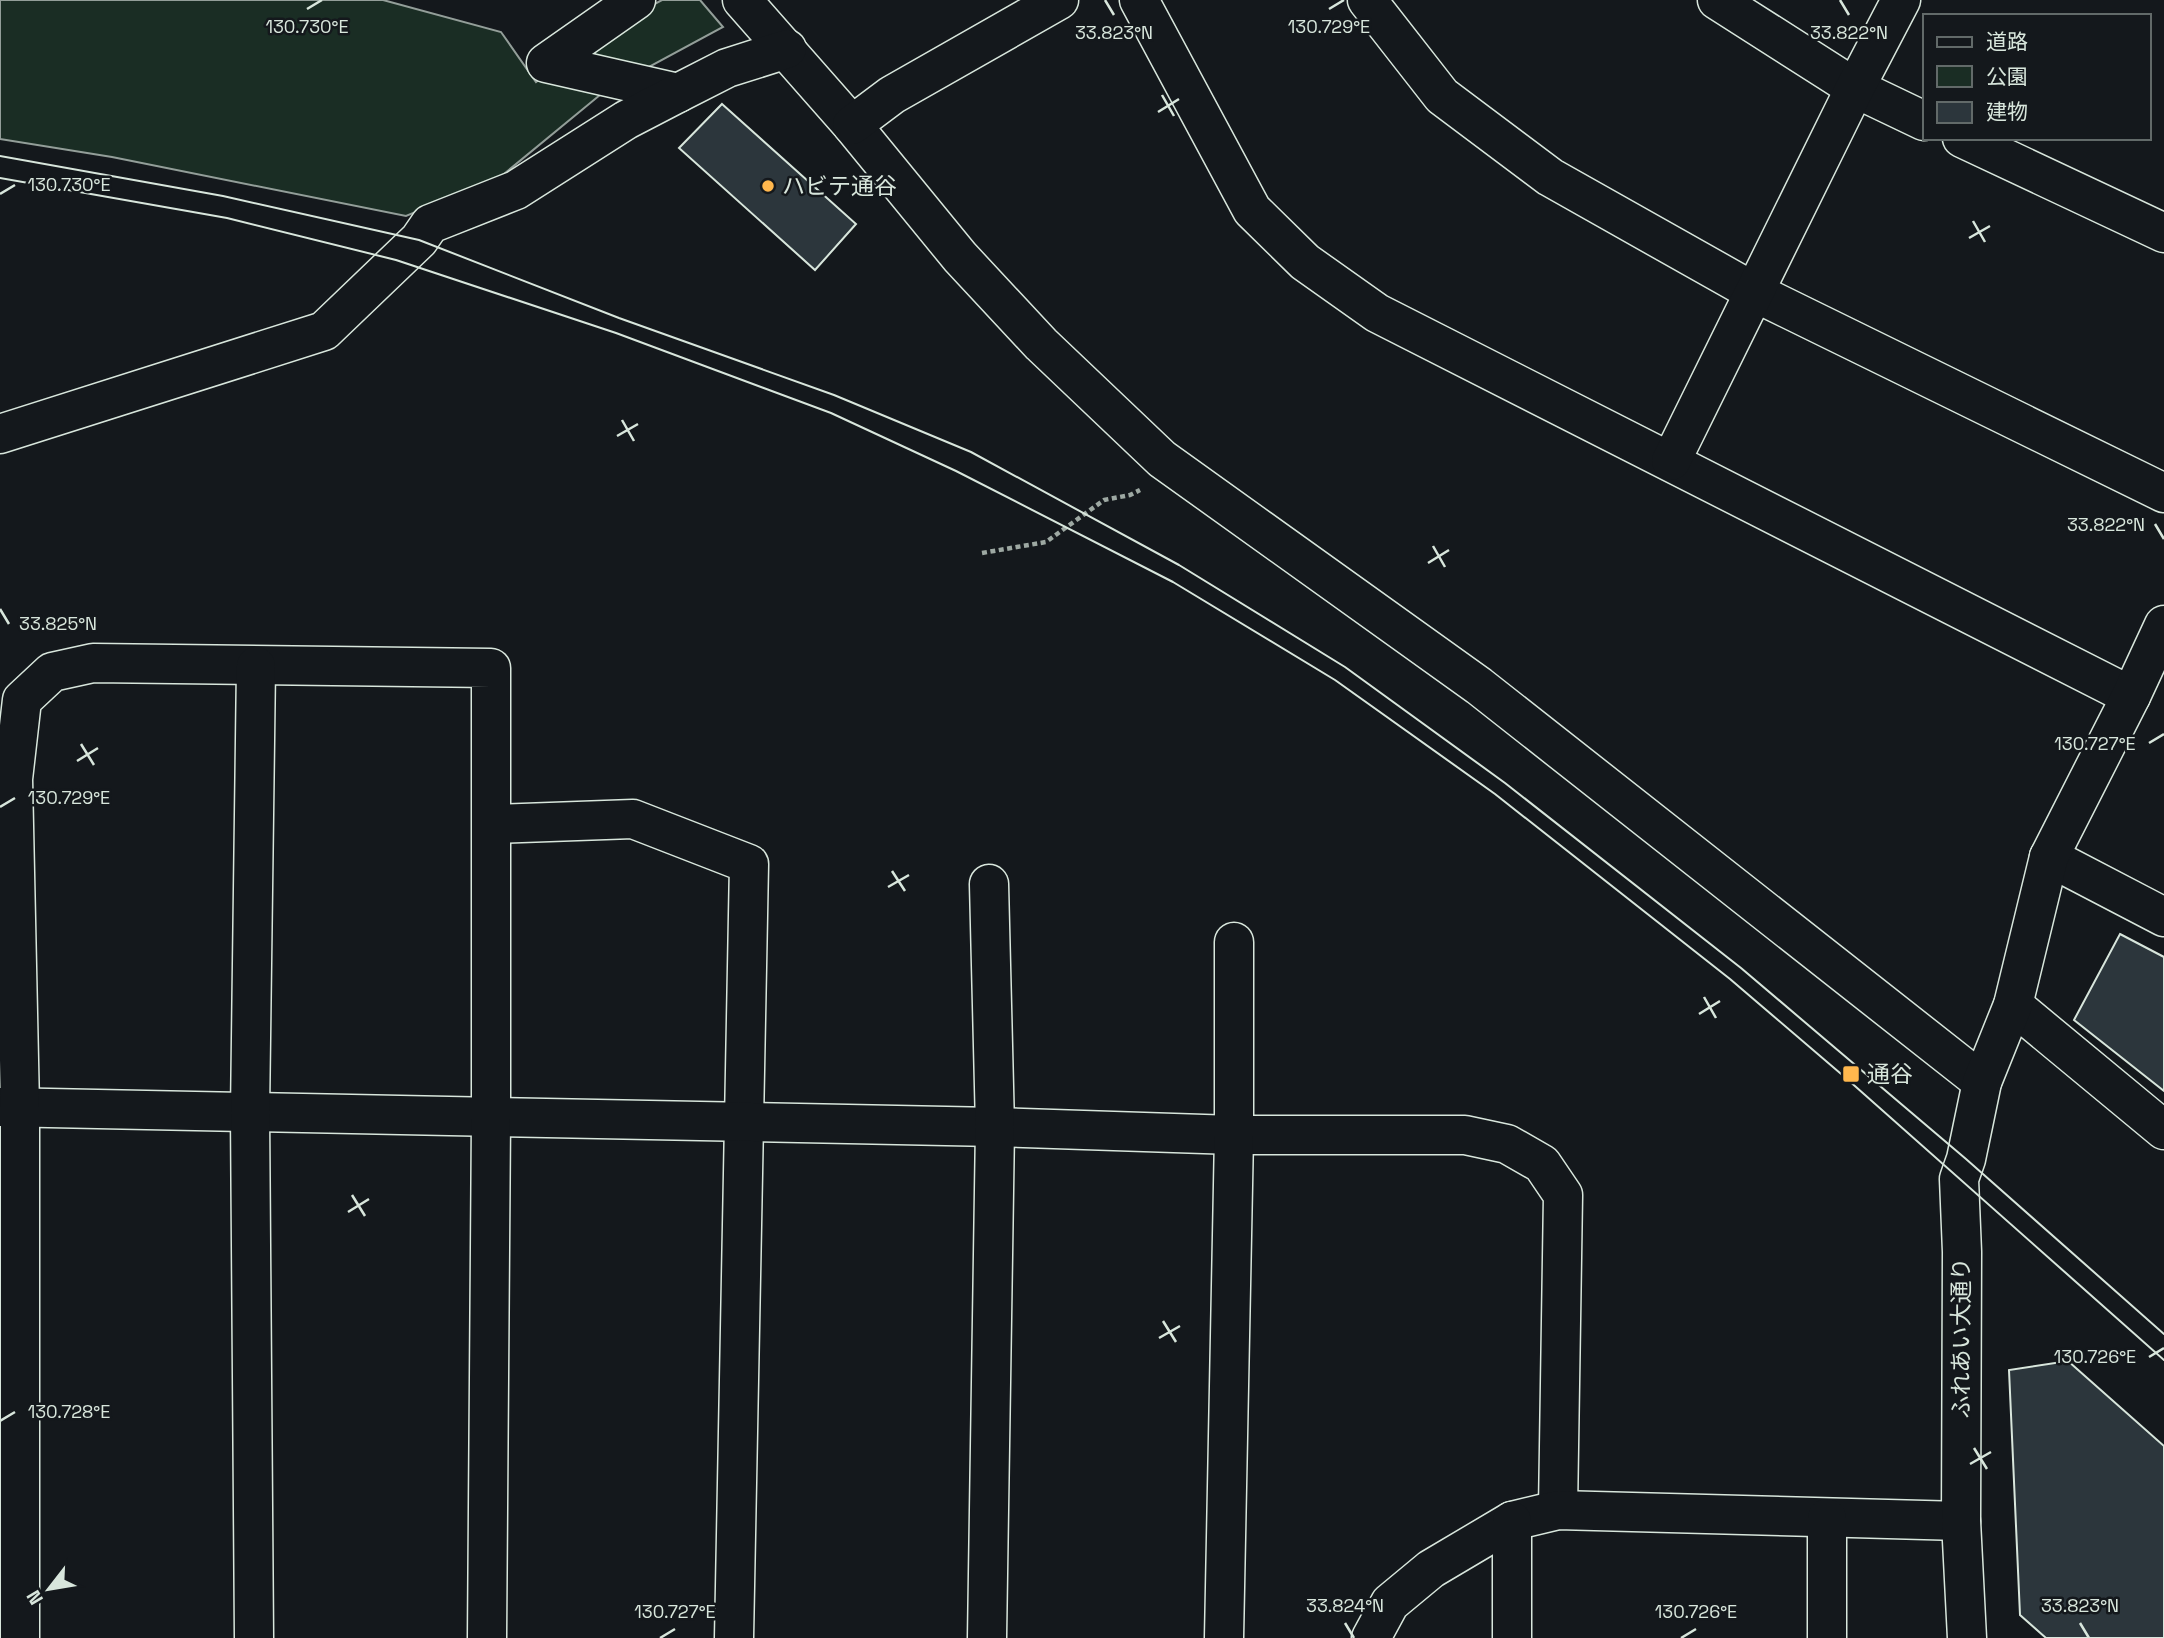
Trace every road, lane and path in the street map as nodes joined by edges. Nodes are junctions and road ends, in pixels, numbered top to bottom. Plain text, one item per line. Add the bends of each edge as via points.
1 (636, 0) edge
2 (742, 0) edge
3 (1059, 0) edge
4 (1139, 0) edge
5 (1367, 0) edge
6 (1717, 0) edge
7 (1901, 0) edge
8 (787, 49) junction
9 (1855, 88) junction
10 (678, 93) junction
11 (1923, 121) edge
12 (852, 125) junction
13 (1966, 140) edge
14 (2164, 233) edge
15 (1754, 292) junction
16 (0, 434) edge
17 (1162, 459) junction
18 (1671, 461) junction
19 (2164, 493) edge
20 (982, 553) dead end
21 (2164, 627) edge
22 (256, 666) junction
23 (2131, 696) junction
24 (7, 779) edge
25 (492, 824) junction
26 (2049, 857) junction
27 (989, 884) dead end
28 (2164, 917) edge
29 (1234, 942) dead end
30 (2013, 1004) junction
31 (1982, 1082) junction
32 (10, 1107) edge
33 (250, 1113) junction
34 (491, 1118) junction
35 (743, 1123) junction
36 (995, 1127) junction
37 (2164, 1130) edge
38 (1234, 1135) junction
39 (1558, 1510) junction
40 (1827, 1518) junction
41 (1512, 1521) junction
42 (1961, 1521) junction
43 (20, 1638) edge
44 (254, 1638) edge
45 (487, 1638) edge
46 (734, 1638) edge
47 (987, 1638) edge
48 (1224, 1638) edge
49 (1371, 1638) edge
50 (1512, 1638) edge
51 (1827, 1638) edge
52 (1967, 1638) edge

1 - 10 street via 546,63
2 - 8 street
3 - 12 street via 892,95
4 - 18 street via 1252,210 1305,262 1377,313
5 - 15 street via 1442,96 1539,169
6 - 9 street
7 - 9 street
8 - 10 street via 727,68
8 - 12 street
9 - 11 street
9 - 15 street
10 - 16 street via 626,120 516,190 430,224 324,331
12 - 17 street via 960,257 1041,344
13 - 14 street
15 - 18 street
15 - 19 street
17 - 20 path via 1151,483 1130,495 1104,500 1046,542
17 - 31 street via 1479,686
18 - 23 street
21 - 23 street, ふれあい大通り
22 - 24 street via 93,663 52,672 22,700
22 - 25 street via 491,668
22 - 33 street
23 - 26 street, ふれあい大通り
24 - 32 street
25 - 34 street
25 - 35 street via 634,819 749,864
26 - 28 street
26 - 30 street, ふれあい大通り
27 - 36 street
29 - 38 street
30 - 31 street, ふれあい大通り
30 - 37 street
31 - 42 street, ふれあい大通り via 1959,1179
32 - 33 street
32 - 43 street
33 - 34 street
33 - 44 street
34 - 35 street
34 - 45 street
35 - 36 street
35 - 46 street
36 - 38 street
36 - 47 street
38 - 39 street via 1465,1135 1507,1144 1542,1164 1563,1195
38 - 48 street
39 - 40 street
39 - 41 street
40 - 42 street
40 - 51 street
41 - 49 street via 1431,1569 1390,1603
41 - 50 street
42 - 52 street, ふれあい大通り

